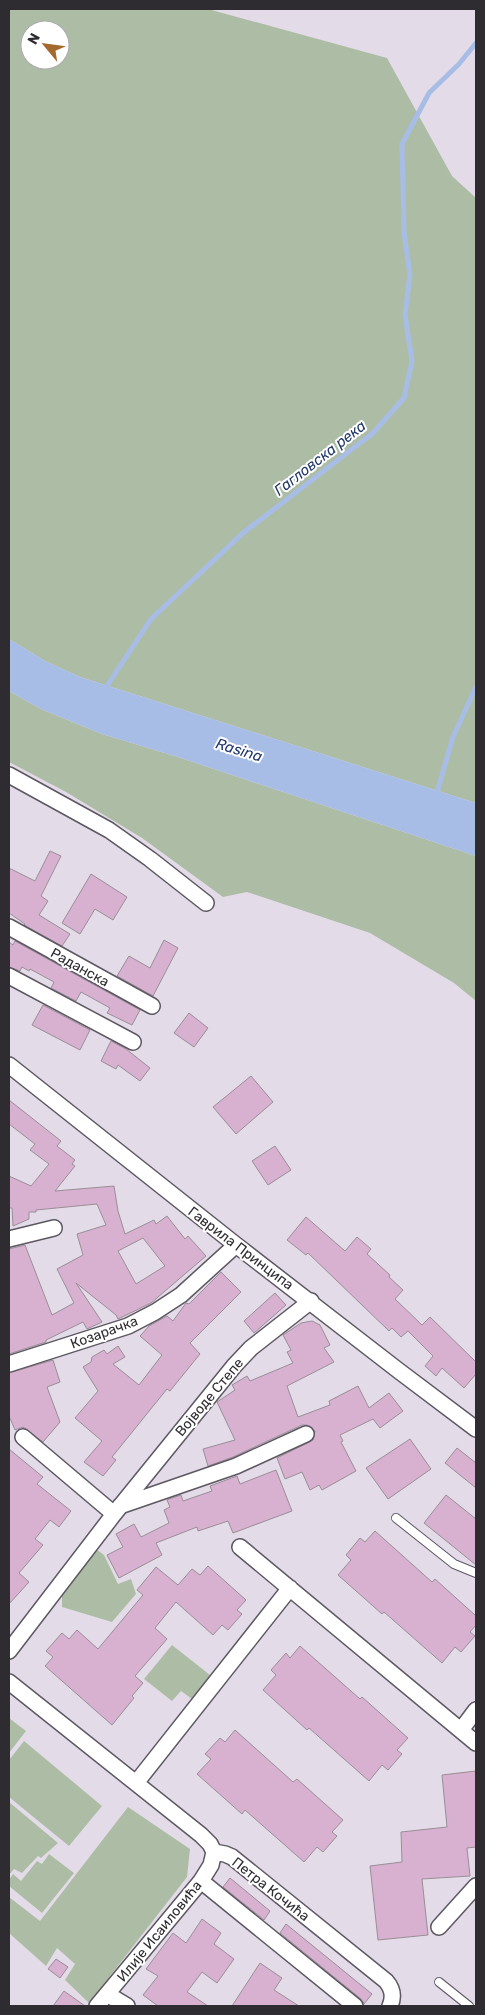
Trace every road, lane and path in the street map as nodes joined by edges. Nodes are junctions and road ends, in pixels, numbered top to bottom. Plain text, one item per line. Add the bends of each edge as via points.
1 (9, 775) edge
2 (206, 903) dead end
3 (9, 928) edge
4 (9, 976) edge
5 (152, 1006) dead end
6 (133, 1042) dead end
7 (9, 1065) edge
8 (54, 1228) dead end
9 (9, 1239) edge
10 (236, 1245) junction
11 (311, 1301) junction
12 (9, 1364) edge
13 (476, 1429) edge
14 (306, 1434) dead end
15 (23, 1437) dead end
16 (117, 1510) junction
17 (396, 1518) dead end
18 (240, 1547) dead end
19 (476, 1573) edge
20 (290, 1588) junction
21 (9, 1650) edge
22 (9, 1682) edge
23 (476, 1710) edge
24 (461, 1730) junction
25 (476, 1743) edge
26 (136, 1783) junction
27 (214, 1852) junction
28 (201, 1881) junction
29 (475, 1889) edge
30 (439, 1928) dead end
31 (439, 1982) dead end
32 (102, 2000) edge
33 (127, 2006) edge
34 (355, 2006) edge
35 (390, 2006) edge
36 (469, 2006) edge

1 - 2 street via 109,830
3 - 5 street, Раданска
4 - 6 street
7 - 10 street, Гаврила Принципа
8 - 9 street
10 - 11 street, Гаврила Принципа
10 - 12 street, Козарачка via 181,1295 135,1323
11 - 13 street, Гаврила Принципа
11 - 16 street, Војводе Степе via 234,1366
14 - 16 street via 236,1466
15 - 16 street
16 - 21 street, Војводе Степе
17 - 19 lane via 454,1564
18 - 20 street
20 - 24 street
20 - 26 street
22 - 26 street, Петра Кочића
23 - 24 street
24 - 25 street
26 - 27 street, Петра Кочића via 200,1835
27 - 28 street, Илије Исаиловића via 211,1865
27 - 35 street, Петра Кочића via 232,1857 386,1981 392,1991
28 - 32 street, Илије Исаиловића
28 - 34 street
29 - 30 street
31 - 36 lane
32 - 33 street

